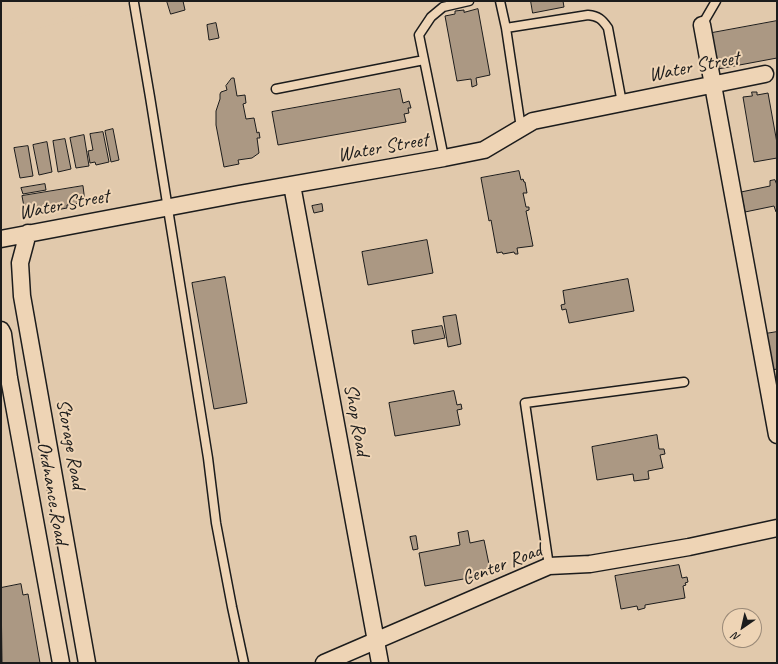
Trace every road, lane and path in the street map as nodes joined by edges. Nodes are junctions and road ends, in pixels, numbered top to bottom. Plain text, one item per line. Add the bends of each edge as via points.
1 (469, 1) edge
2 (500, 1) edge
3 (716, 1) edge
4 (134, 3) dead end
5 (702, 25) joint
6 (506, 28) junction
7 (424, 60) junction
8 (765, 74) dead end
9 (713, 84) junction
10 (276, 89) dead end
11 (622, 103) junction
12 (520, 128) junction
13 (444, 158) junction
14 (292, 185) junction
15 (167, 208) junction
16 (28, 233) junction
17 (1, 239) edge
18 (1, 330) edge
19 (684, 382) dead end
20 (777, 435) edge
21 (777, 528) edge
22 (549, 566) junction
23 (376, 641) junction
24 (61, 663) edge
25 (87, 663) edge
26 (244, 663) edge
27 (324, 663) edge
28 (380, 663) edge

1 - 7 lane via 443,7 431,17 419,35
2 - 6 lane
3 - 5 lane
4 - 15 lane
5 - 9 street
6 - 11 lane via 588,15 597,16 608,28
6 - 12 lane
7 - 10 lane
7 - 13 lane
8 - 9 street, Water Street
9 - 11 street, Water Street
9 - 20 street
11 - 12 street, Water Street via 533,121
12 - 13 street, Water Street via 484,150
13 - 14 street, Water Street
14 - 15 street, Water Street
14 - 23 street, Shop Road
15 - 16 street, Water Street
15 - 26 lane via 208,458 216,523
16 - 17 street, Water Street
16 - 25 street, Storage Road via 20,263 22,296
18 - 24 street, Ordnance Road
19 - 22 lane via 525,403
21 - 22 street, Center Road via 689,548 590,564
22 - 23 street, Center Road
23 - 27 street, Center Road
23 - 28 street, Shop Road

